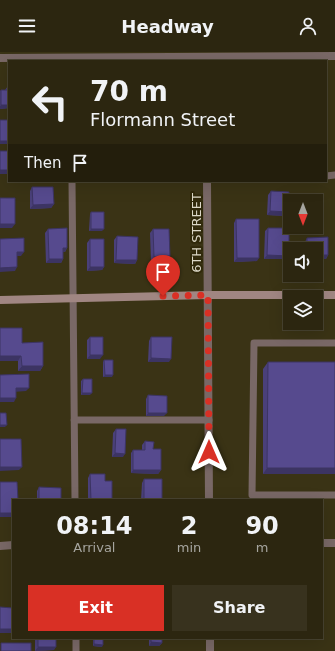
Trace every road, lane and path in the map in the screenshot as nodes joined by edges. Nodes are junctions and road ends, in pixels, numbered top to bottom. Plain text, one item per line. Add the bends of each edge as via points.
1 (335, 56) edge
2 (71, 57) edge
3 (207, 57) edge
4 (0, 58) edge
5 (72, 182) edge
6 (207, 182) edge
7 (208, 295) junction
8 (335, 295) edge
9 (72, 298) junction
10 (0, 300) edge
11 (335, 343) edge
12 (74, 420) junction
13 (209, 420) junction
14 (335, 495) edge
15 (75, 499) edge
16 (209, 499) edge
17 (323, 543) edge
18 (335, 543) edge
19 (0, 546) edge
20 (12, 546) edge
21 (76, 639) edge
22 (210, 639) edge
23 (76, 651) edge
24 (210, 651) edge

1 - 3 street
2 - 3 street
2 - 4 street
5 - 9 lane
6 - 7 street, 6TH STREET
7 - 8 street
7 - 9 street
7 - 13 street, 6TH STREET
9 - 10 street
9 - 12 lane
11 - 14 lane via 254,343 252,495
12 - 13 lane
12 - 15 lane
13 - 16 street, 6TH STREET
17 - 18 street
19 - 20 street
21 - 23 lane
22 - 24 street

